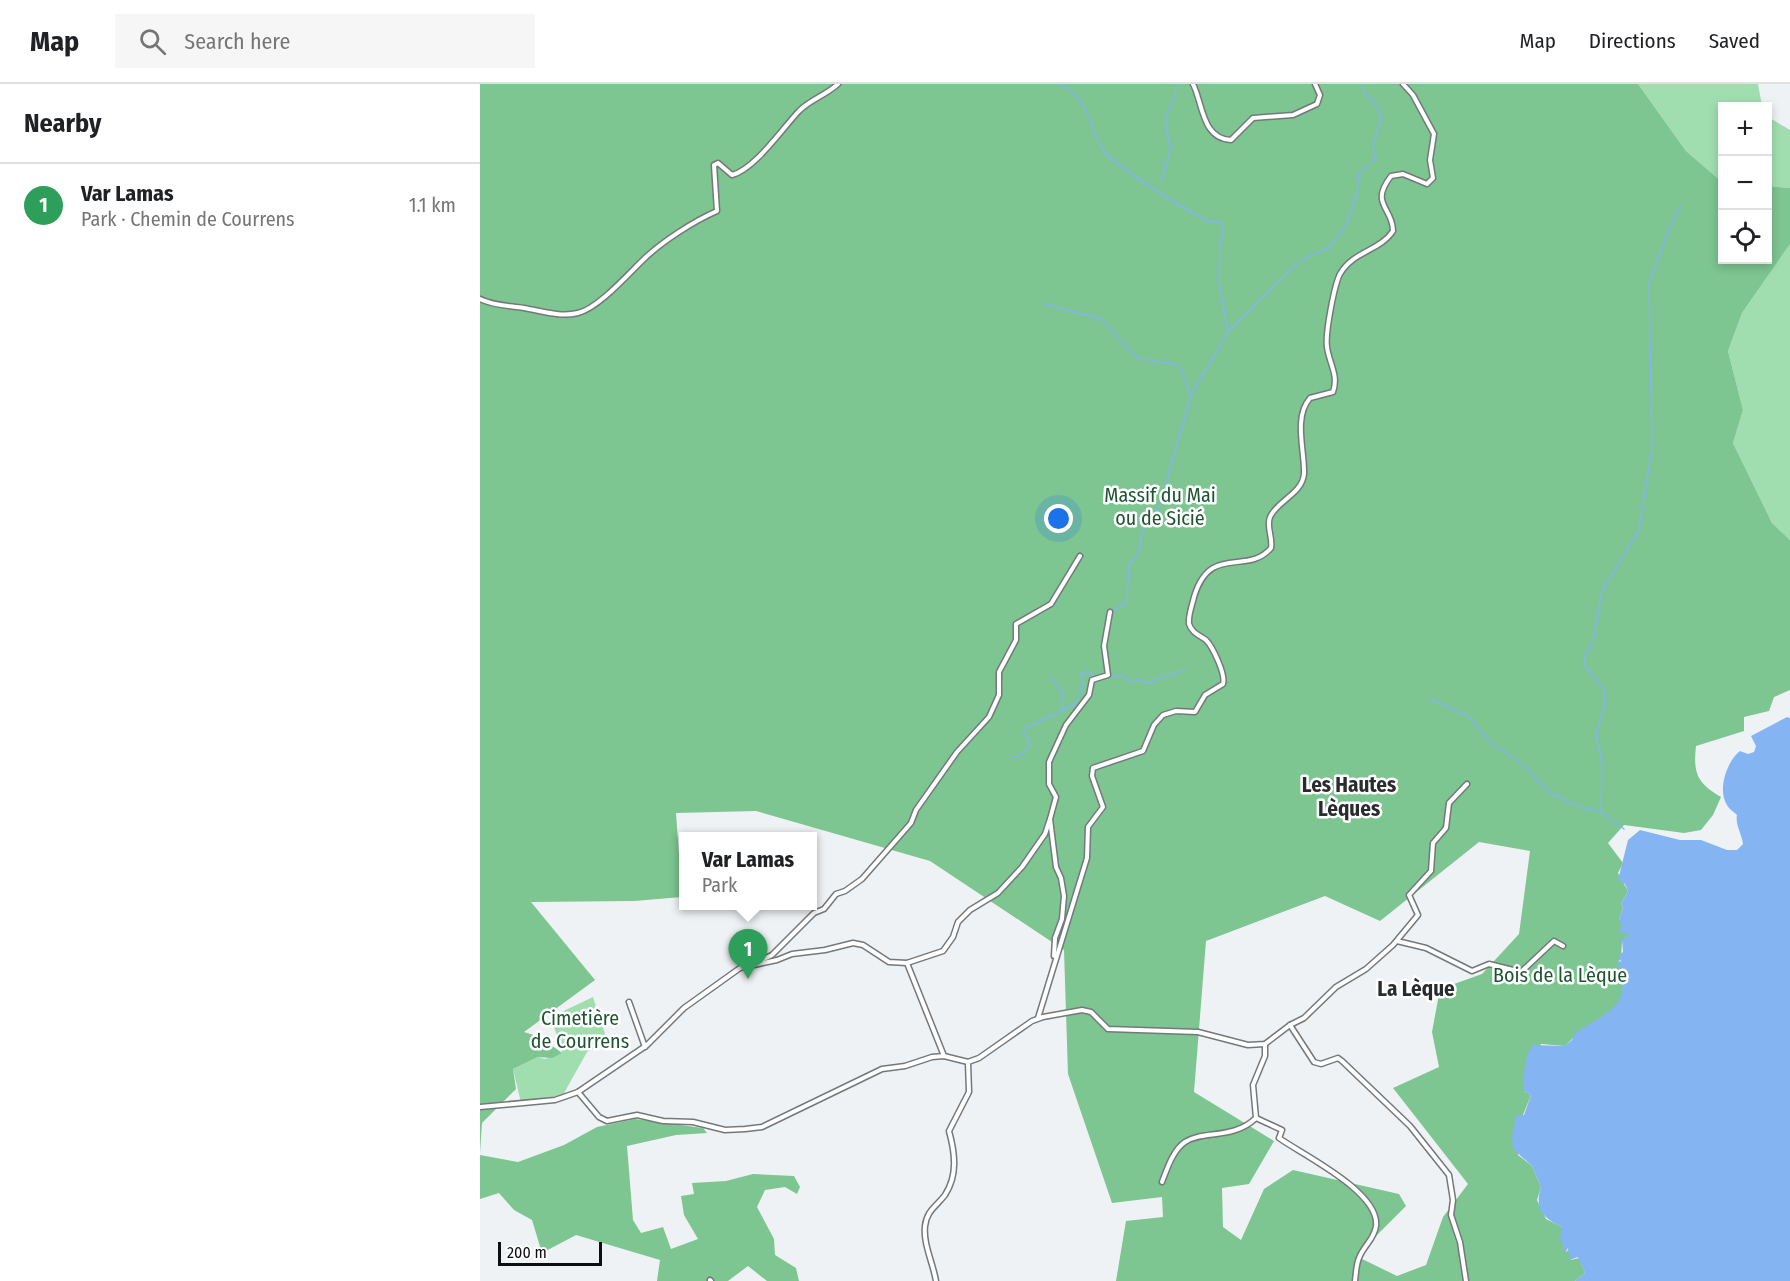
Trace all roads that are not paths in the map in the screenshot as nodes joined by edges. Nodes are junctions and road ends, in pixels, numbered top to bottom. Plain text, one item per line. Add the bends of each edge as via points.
1 (838, 84) edge
2 (1193, 84) edge
3 (1315, 84) edge
4 (1403, 84) edge
5 (480, 299) edge
6 (1080, 556) dead end
7 (1110, 612) dead end
8 (1467, 784) dead end
9 (1050, 819) junction
10 (1396, 941) junction
11 (1563, 946) dead end
12 (1054, 961) junction
13 (908, 963) junction
14 (749, 966) junction
15 (629, 1002) dead end
16 (1038, 1018) junction
17 (1290, 1024) junction
18 (1265, 1044) junction
19 (645, 1047) junction
20 (944, 1056) junction
21 (968, 1062) junction
22 (578, 1092) junction
23 (480, 1107) edge
24 (1256, 1118) junction
25 (1162, 1182) dead end
26 (936, 1281) edge
27 (1355, 1281) edge
28 (1466, 1281) edge

1 - 5 street via 800,110 762,155 743,170 732,175 718,163 714,165 717,211 704,215 659,247 590,309 570,315 547,314 529,308 496,306
2 - 3 street via 1208,129 1224,140 1231,140 1253,118 1293,115 1317,104 1320,95
4 - 12 street via 1434,134 1430,160 1433,178 1427,184 1404,174 1391,176 1384,184 1382,199 1393,231 1388,239 1358,254 1341,272 1327,347 1336,384 1333,392 1310,398 1303,409 1304,478 1269,519 1271,548 1261,556 1214,567 1198,585 1188,624 1208,643 1224,676 1223,684 1205,695 1195,711 1173,712 1160,718 1143,751 1093,768 1103,807 1088,827 1087,858
6 - 14 street via 1051,604 1016,624 1016,640 999,672 999,694 989,717 957,752 892,848 854,886 836,894 824,909 814,913 772,955
7 - 9 street via 1104,646 1108,675 1092,680 1089,695 1066,725 1049,762 1049,784 1056,797
8 - 10 street via 1449,803 1446,828 1433,843 1431,871 1409,895 1418,915
9 - 12 street via 1064,896
9 - 13 street via 1045,834 1022,867 958,922 943,951
10 - 11 street via 1426,948 1472,970 1489,964 1521,972 1554,941
10 - 17 street via 1366,969 1336,987 1304,1018
12 - 16 street
13 - 14 street via 885,961 858,943
13 - 20 street
14 - 19 street via 732,972 697,998
15 - 19 street
16 - 18 street via 1082,1010 1091,1012 1108,1029 1198,1032 1248,1045
16 - 21 street via 996,1049
17 - 18 street
17 - 28 street via 1314,1062 1321,1065 1338,1058 1342,1061 1410,1126 1449,1175 1451,1215
18 - 24 street via 1265,1056 1253,1085
19 - 22 street
20 - 21 street
20 - 22 street via 882,1069 762,1127 745,1129 725,1130 637,1115 607,1121
21 - 26 street via 969,1092 949,1131 956,1158 947,1191 929,1211 925,1226
22 - 23 street via 555,1100
24 - 25 street via 1229,1133 1186,1141 1177,1150
24 - 27 street via 1282,1130 1279,1138 1344,1178 1373,1211 1373,1238 1359,1256

